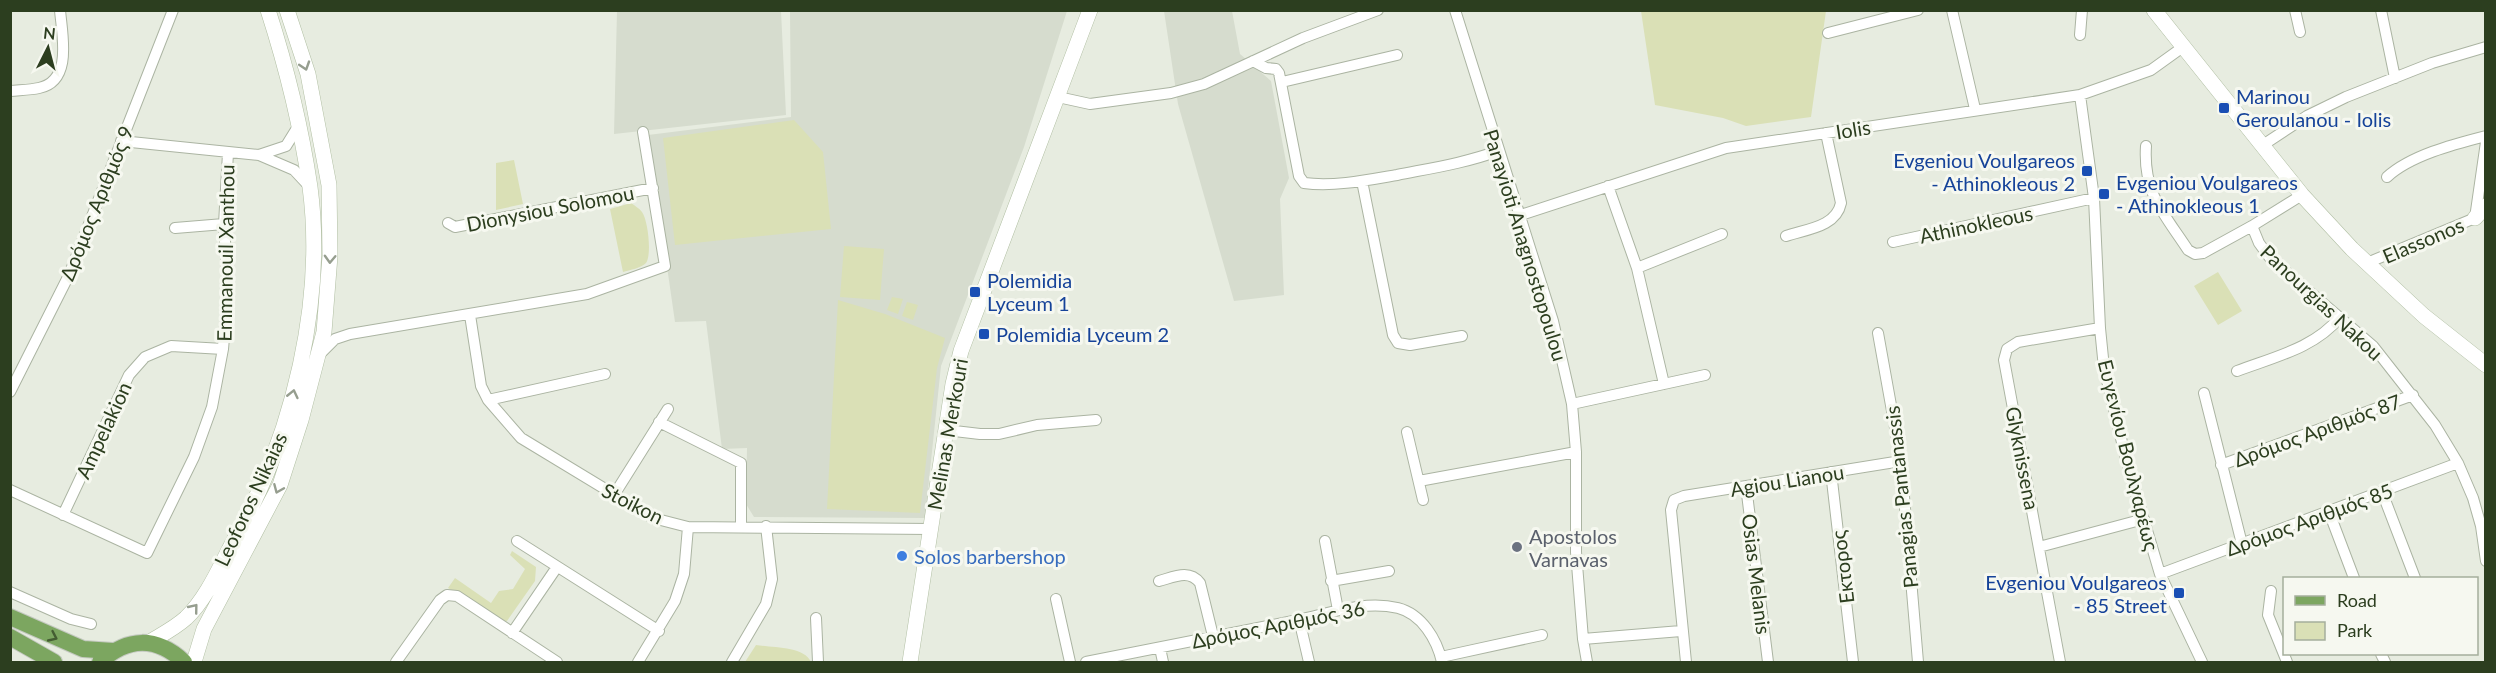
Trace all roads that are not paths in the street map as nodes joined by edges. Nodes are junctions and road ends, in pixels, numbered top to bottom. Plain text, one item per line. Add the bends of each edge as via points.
1 (60, 10) edge
2 (173, 10) edge
3 (268, 10) edge
4 (287, 10) edge
5 (1090, 10) edge
6 (1378, 10) edge
7 (1455, 10) edge
8 (1918, 10) edge
9 (1952, 10) edge
10 (2082, 10) edge
11 (2154, 10) edge
12 (2295, 10) edge
13 (2381, 10) edge
14 (1876, 15) edge
15 (2300, 32) dead end
16 (1828, 33) dead end
17 (2080, 35) dead end
18 (2183, 47) junction
19 (2486, 47) edge
20 (1397, 55) dead end
21 (1253, 61) junction
22 (2395, 78) junction
23 (1282, 82) junction
24 (10, 91) edge
25 (2079, 94) junction
26 (1058, 98) junction
27 (1975, 109) junction
28 (299, 125) junction
29 (643, 132) dead end
30 (1826, 133) junction
31 (2486, 136) edge
32 (121, 141) junction
33 (2486, 142) edge
34 (2263, 145) junction
35 (2146, 146) dead end
36 (1498, 152) junction
37 (228, 153) junction
38 (258, 155) junction
39 (2387, 177) dead end
40 (1362, 181) junction
41 (1608, 186) junction
42 (653, 188) junction
43 (310, 189) junction
44 (2302, 195) junction
45 (2094, 198) junction
46 (2486, 206) edge
47 (1521, 215) junction
48 (2475, 218) junction
49 (448, 223) dead end
50 (225, 224) junction
51 (2252, 226) junction
52 (175, 228) dead end
53 (1722, 234) dead end
54 (1786, 236) dead end
55 (1893, 242) dead end
56 (2367, 263) junction
57 (1637, 268) junction
58 (470, 315) junction
59 (2340, 316) junction
60 (325, 318) junction
61 (2100, 328) junction
62 (1878, 333) dead end
63 (350, 334) junction
64 (1462, 336) dead end
65 (223, 350) junction
66 (318, 355) junction
67 (2486, 365) edge
68 (2237, 371) dead end
69 (605, 374) dead end
70 (1705, 375) dead end
71 (1664, 384) junction
72 (10, 392) edge
73 (2204, 393) dead end
74 (2413, 395) junction
75 (488, 400) junction
76 (1572, 404) junction
77 (668, 409) dead end
78 (1096, 420) dead end
79 (659, 422) junction
80 (946, 430) junction
81 (1407, 432) dead end
82 (1576, 452) junction
83 (1901, 461) junction
84 (2458, 464) junction
85 (2221, 465) junction
86 (1831, 472) junction
87 (1419, 481) junction
88 (1746, 486) junction
89 (10, 490) edge
90 (2382, 492) junction
91 (614, 495) junction
92 (1423, 500) dead end
93 (2329, 512) junction
94 (63, 514) junction
95 (2144, 519) junction
96 (741, 526) junction
97 (766, 526) junction
98 (688, 527) junction
99 (931, 529) junction
100 (517, 541) dead end
101 (1325, 541) dead end
102 (2242, 544) junction
103 (2039, 547) junction
104 (2486, 561) edge
105 (557, 567) junction
106 (1389, 571) dead end
107 (2160, 574) junction
108 (2353, 577) edge
109 (2414, 577) edge
110 (1159, 581) dead end
111 (1331, 581) junction
112 (2271, 591) dead end
113 (10, 592) edge
114 (1056, 599) dead end
115 (1338, 610) junction
116 (10, 617) edge
117 (816, 618) dead end
118 (1299, 619) junction
119 (91, 624) dead end
120 (659, 631) junction
121 (1681, 631) junction
122 (512, 633) junction
123 (1542, 635) dead end
124 (1213, 636) junction
125 (10, 637) edge
126 (1583, 639) junction
127 (148, 643) junction
128 (1160, 648) junction
129 (112, 651) junction
130 (2283, 653) edge
131 (1441, 660) edge
132 (401, 661) edge
133 (54, 663) edge
134 (100, 663) edge
135 (184, 663) edge
136 (194, 663) edge
137 (557, 663) edge
138 (638, 663) edge
139 (732, 663) edge
140 (818, 663) edge
141 (910, 663) edge
142 (1070, 663) edge
143 (1086, 663) edge
144 (1163, 663) edge
145 (1309, 663) edge
146 (1587, 663) edge
147 (1686, 663) edge
148 (1768, 663) edge
149 (1853, 663) edge
150 (1918, 663) edge
151 (2060, 663) edge
152 (2202, 663) edge

1 - 24 street via 63,63 56,79 41,88
2 - 32 street, Δρόμος Αριθμός 9
3 - 28 main road, Leoforos Nikaias
4 -> 60 main road, Leoforos Nikaias via 308,74 329,184 330,256
5 - 26 main road, Melinas Merkouri
6 - 21 street
7 - 36 street, Panayioti Anagnostopoulou
8 - 14 street
9 - 27 street
10 - 17 street
11 - 18 main road
12 - 15 street
13 - 22 street
14 - 16 street
18 - 25 street, Iolis via 2151,70
18 - 34 main road
19 - 22 street
20 - 23 street
21 - 23 street via 1275,69
21 - 26 street via 1204,84 1171,93 1090,104
22 - 34 street via 2307,116
23 - 40 street via 1299,176 1304,183
25 - 27 street, Iolis
25 - 45 street, Ευγενίου Βουλγαρέως
26 - 80 main road, Melinas Merkouri via 961,351
27 - 30 street, Iolis
28 - 38 street via 286,146
28 - 43 main road, Leoforos Nikaias
29 - 42 street
30 - 41 street, Iolis via 1726,148
30 - 54 street via 1839,213 1830,221
31 - 39 street via 2406,164
32 - 37 street
32 - 72 street, Δρόμος Αριθμός 9 via 69,275
33 - 48 street, Elassonos
34 - 44 main road
35 - 51 street via 2144,168 2151,192 2188,250 2195,255 2203,253
36 - 40 street via 1468,162
36 - 47 street, Panayioti Anagnostopoulou
37 - 38 street
37 - 50 street, Emmanouil Xanthou
38 - 43 street via 294,170
40 - 64 street via 1398,342 1410,345
41 - 47 street, Iolis
41 - 57 street
42 - 49 street, Dionysiou Solomou via 455,227
42 - 58 street via 665,266 587,294
127 -> 43 main road, Leoforos Nikaias via 184,619 201,600 246,519 288,417 306,337 313,252
44 - 51 street
44 - 56 main road
45 - 55 street, Athinokleous
45 - 61 street, Ευγενίου Βουλγαρέως
46 - 48 main road
47 - 76 street, Panayioti Anagnostopoulou via 1553,321
48 - 56 street, Elassonos
50 - 52 street
50 - 65 street, Emmanouil Xanthou via 228,292
51 - 59 street, Panourgias Nakou via 2270,258
53 - 57 street
56 - 67 main road via 2424,316
57 - 71 street
58 - 63 street
58 - 75 street, Stoikon via 481,386
59 - 68 street via 2313,342
59 - 74 street, Panourgias Nakou via 2373,346
60 - 63 street via 337,330
60 - 66 main road, Leoforos Nikaias
61 - 95 street, Ευγενίου Βουλγαρέως via 2110,392
61 - 103 street, Glyknissena via 2018,342 2007,349 2004,360
62 - 83 street, Panagias Pantanassis
63 - 66 street via 335,339
65 - 94 street, Ampelakion via 171,346 145,357 129,375
65 - 94 street, Emmanouil Xanthou via 212,407 194,457 147,553
66 -> 136 main road, Leoforos Nikaias via 280,485 204,629
69 - 75 street
70 - 71 street
71 - 76 street
73 - 85 street
74 - 84 street, Panourgias Nakou
74 - 85 street, Δρόμος Αριθμός 87
75 - 91 street, Stoikon via 521,438
76 - 82 street, Panayioti Anagnostopoulou
77 - 79 street
78 - 80 street via 1037,425 999,434
79 - 91 street
79 - 96 street via 741,463
80 - 99 main road, Melinas Merkouri
81 - 87 street
82 - 87 street
82 - 126 street, Panayioti Anagnostopoulou via 1576,552
83 - 86 street, Agiou Lianou
83 - 150 street, Panagias Pantanassis
84 - 90 street, Δρόμος Αριθμός 85
84 - 104 street, Panourgias Nakou via 2473,498
85 - 102 street
86 - 88 street, Agiou Lianou
86 - 149 street, Εκτορος
87 - 92 street
88 - 121 street, Agiou Lianou via 1674,500 1671,510
88 - 148 street, Osias Melanis
89 - 94 street
90 - 93 street, Δρόμος Αριθμός 85
90 - 109 street
91 - 98 street, Stoikon via 653,518
93 - 102 street, Δρόμος Αριθμός 85
93 - 108 street
95 - 103 street
95 - 107 street, Ευγενίου Βουλγαρέως
96 - 97 street, Stoikon
96 - 98 street, Stoikon
97 - 99 street, Stoikon
97 - 139 street via 772,579 766,604
98 - 120 street via 684,574
99 - 141 main road, Melinas Merkouri
100 - 105 street
101 - 111 street
102 - 107 street, Δρόμος Αριθμός 85
103 - 151 street, Glyknissena
105 - 120 street
105 - 122 street
106 - 111 street
107 - 152 street, Ευγενίου Βουλγαρέως
110 - 124 street via 1195,576
111 - 115 street
112 - 130 street via 2268,615
113 - 119 street
114 - 142 street
115 - 118 street, Δρόμος Αριθμός 36
115 - 131 street, Δρόμος Αριθμός 36 via 1380,606 1414,615 1430,632
116 -> 129 main road via 83,649
117 - 140 street
118 - 124 street, Δρόμος Αριθμός 36
118 - 145 street
120 - 138 street
121 - 126 street
121 - 147 street
122 - 132 street via 457,596 447,595
122 - 137 street
123 - 131 street
124 - 128 street, Δρόμος Αριθμός 36
125 - 133 main road
126 - 146 street, Panayioti Anagnostopoulou
127 - 129 main road
127 - 135 main road via 168,650
128 - 143 street, Δρόμος Αριθμός 36
128 - 144 street
129 - 134 main road

